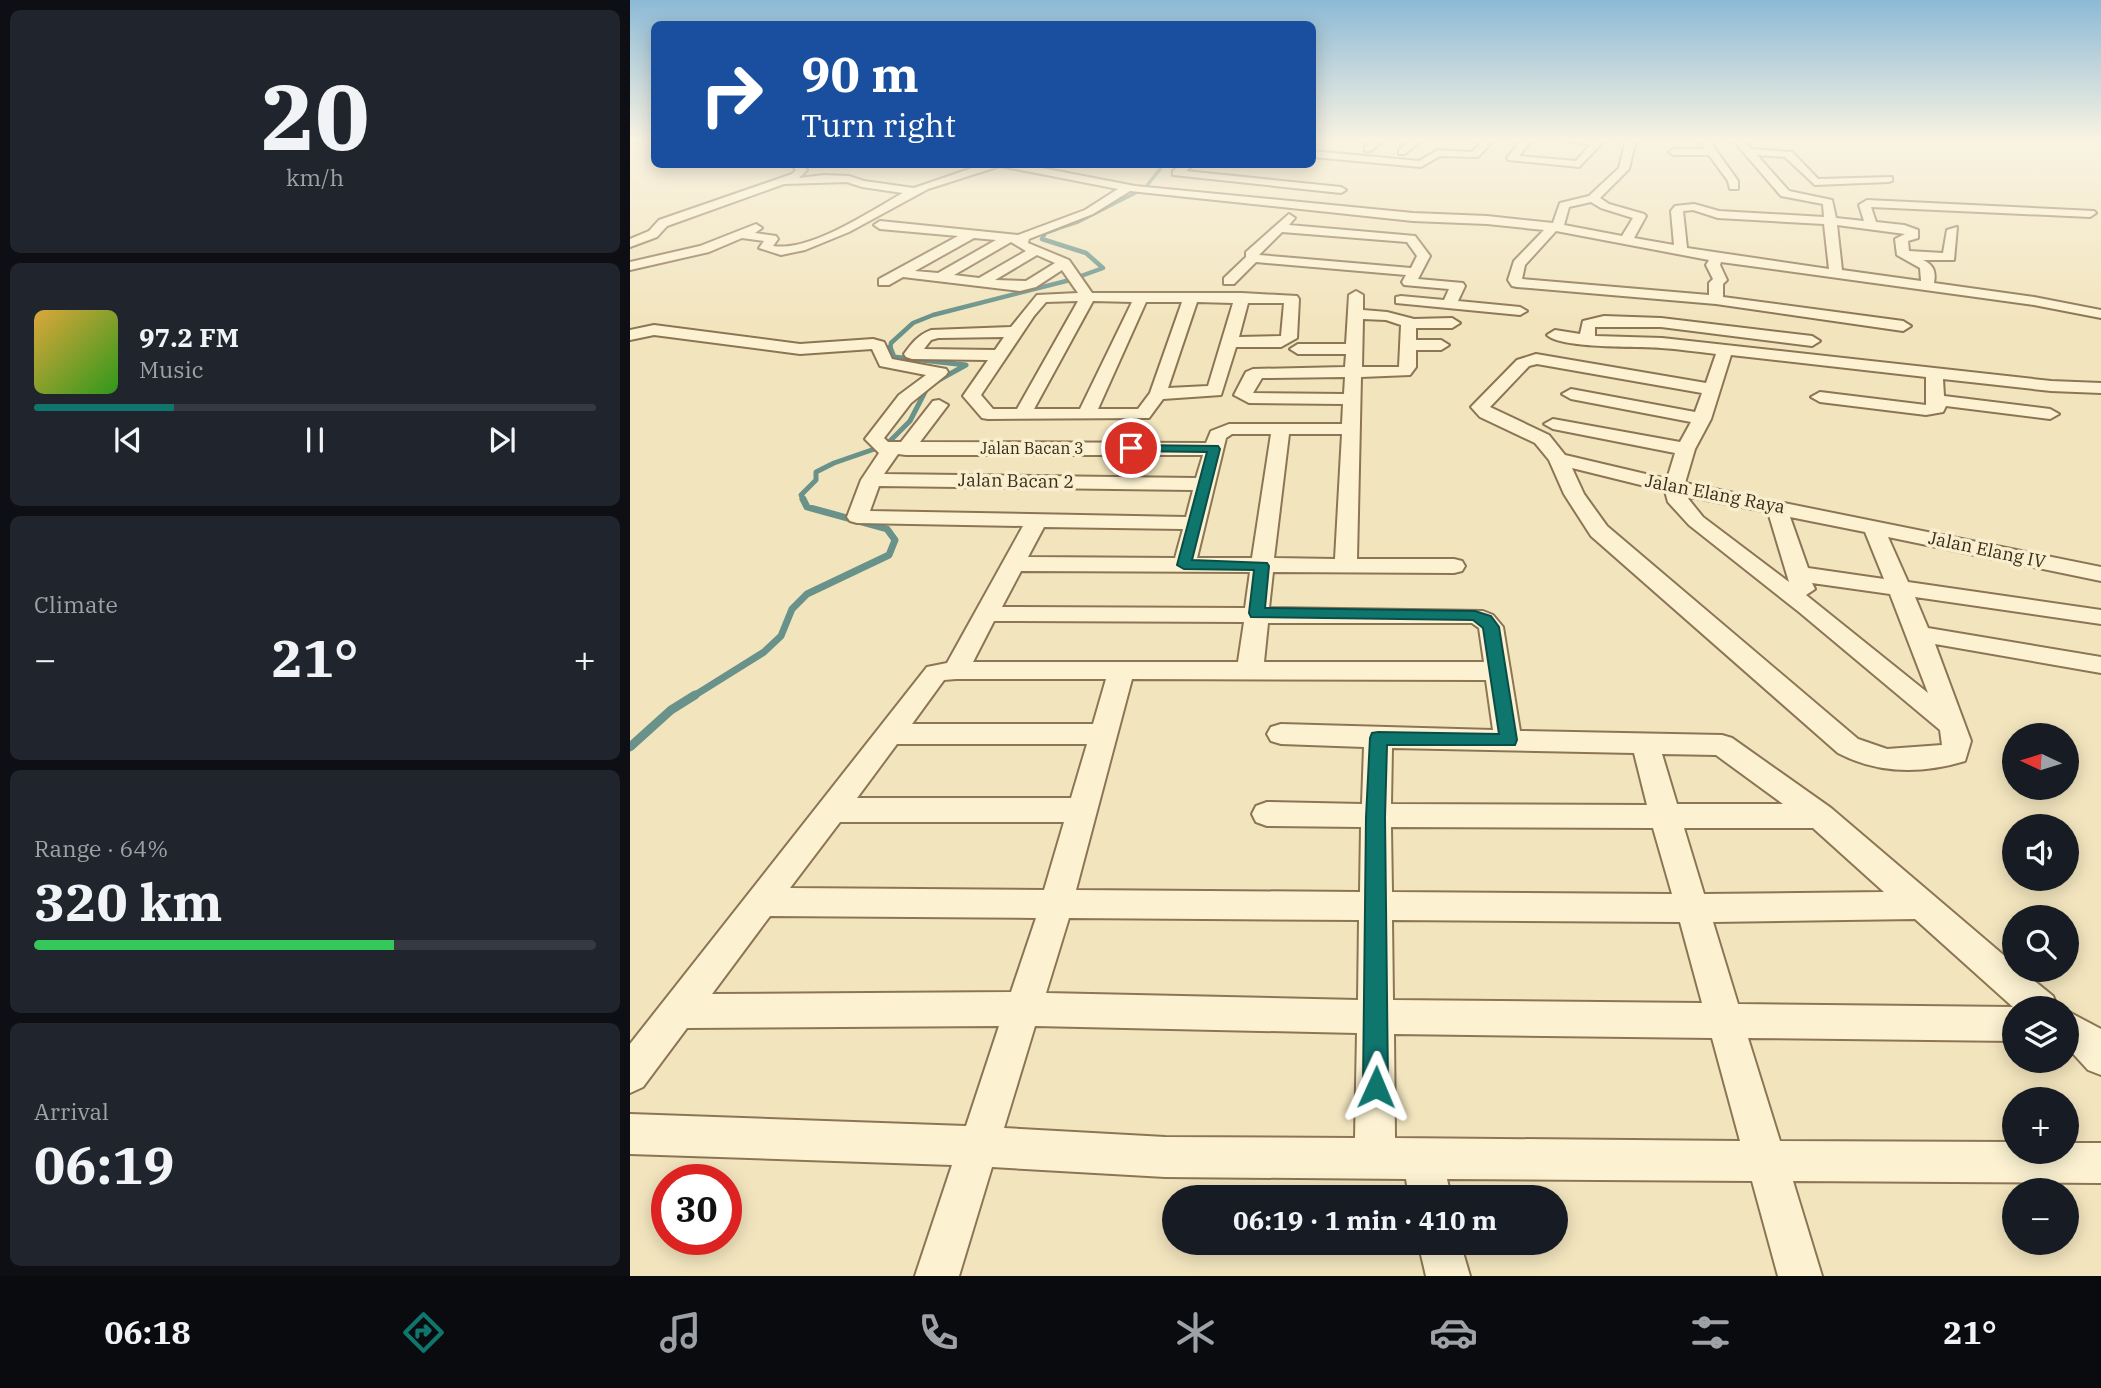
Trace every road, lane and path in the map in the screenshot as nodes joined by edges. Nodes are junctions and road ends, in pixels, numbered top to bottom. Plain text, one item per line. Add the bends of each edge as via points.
1 (1593, 198) edge
2 (733, 199) edge
3 (900, 199) edge
4 (1114, 199) edge
5 (1230, 199) edge
6 (1591, 199) edge
7 (1809, 199) edge
8 (2098, 201) dead end
9 (1302, 206) junction
10 (2090, 213) junction
11 (681, 216) junction
12 (720, 219) dead end
13 (1828, 222) junction
14 (2101, 224) edge
15 (880, 225) dead end
16 (1871, 225) junction
17 (1555, 227) junction
18 (1279, 228) junction
19 (1953, 230) dead end
20 (972, 234) junction
21 (1015, 239) junction
22 (1627, 239) junction
23 (630, 243) edge
24 (1681, 249) junction
25 (1035, 250) junction
26 (1903, 255) junction
27 (1716, 257) junction
28 (1253, 258) junction
29 (1297, 262) junction
30 (1064, 263) junction
31 (630, 266) edge
32 (1343, 266) junction
33 (1415, 272) junction
34 (900, 273) junction
35 (1287, 273) dead end
36 (1836, 274) junction
37 (940, 278) junction
38 (1335, 278) dead end
39 (1229, 281) dead end
40 (884, 282) dead end
41 (982, 282) junction
42 (1927, 286) junction
43 (1356, 295) dead end
44 (1088, 297) junction
45 (1242, 297) junction
46 (1141, 298) junction
47 (1191, 298) junction
48 (1401, 300) dead end
49 (1716, 300) junction
50 (1449, 305) junction
51 (1520, 311) dead end
52 (1356, 314) junction
53 (2101, 314) edge
54 (1410, 323) junction
55 (1452, 323) dead end
56 (1903, 327) dead end
57 (1014, 332) junction
58 (630, 335) edge
59 (1555, 335) dead end
60 (1587, 339) junction
61 (1230, 342) junction
62 (1409, 345) junction
63 (1441, 345) dead end
64 (1298, 349) dead end
65 (1354, 349) junction
66 (1725, 350) junction
67 (999, 355) junction
68 (1651, 360) junction
69 (1589, 367) junction
70 (1813, 367) junction
71 (1353, 373) junction
72 (1934, 374) junction
73 (2051, 386) junction
74 (2101, 388) edge
75 (1711, 389) junction
76 (1215, 391) junction
77 (1158, 394) junction
78 (1571, 394) junction
79 (1243, 395) junction
80 (1820, 397) dead end
81 (2101, 397) edge
82 (1353, 399) junction
83 (1937, 400) junction
84 (939, 405) dead end
85 (1022, 415) junction
86 (1086, 415) junction
87 (2050, 415) dead end
88 (1702, 419) junction
89 (1281, 428) junction
90 (1350, 429) junction
91 (1548, 431) junction
92 (889, 448) junction
93 (1048, 448) junction
94 (1214, 449) junction
95 (1686, 449) junction
96 (1558, 459) junction
97 (871, 480) junction
98 (1029, 481) junction
99 (1203, 484) junction
100 (1674, 487) junction
101 (1776, 506) junction
102 (1007, 519) junction
103 (1037, 520) junction
104 (1194, 523) junction
105 (1877, 535) junction
106 (1014, 564) junction
107 (1184, 565) junction
108 (1262, 566) junction
109 (1346, 566) junction
110 (1454, 566) dead end
111 (2060, 567) joint
112 (1799, 574) junction
113 (2101, 574) edge
114 (1899, 586) junction
115 (1807, 607) junction
116 (1256, 613) junction
117 (988, 614) junction
118 (2101, 617) edge
119 (1920, 634) junction
120 (2101, 665) edge
121 (956, 670) junction
122 (1250, 671) junction
123 (1497, 671) junction
124 (1121, 672) junction
125 (1950, 724) junction
126 (887, 734) junction
127 (1104, 734) junction
128 (1281, 734) dead end
129 (1378, 738) junction
130 (1508, 740) junction
131 (1646, 745) junction
132 (830, 810) junction
133 (1084, 810) junction
134 (1267, 814) dead end
135 (1665, 816) junction
136 (1821, 816) junction
137 (1376, 817) junction
138 (762, 902) junction
139 (1056, 905) junction
140 (1920, 905) junction
141 (1375, 906) junction
142 (1692, 908) junction
143 (2026, 996) edge
144 (1022, 1009) junction
145 (679, 1011) junction
146 (1377, 1015) junction
147 (1727, 1021) junction
148 (2002, 1024) edge
149 (2079, 1035) edge
150 (2101, 1057) edge
151 (630, 1074) edge
152 (630, 1134) edge
153 (980, 1149) junction
154 (1375, 1159) junction
155 (1768, 1162) junction
156 (2101, 1163) edge
157 (1426, 1178) edge
158 (1442, 1255) edge
159 (937, 1276) edge
160 (1448, 1276) edge
161 (1800, 1276) edge

1 - 22 street via 1640,216
2 - 11 street
3 - 31 street via 798,250 771,251 765,248 772,239 743,227 680,256
4 - 21 street
5 - 9 street
6 - 17 street via 1564,205
7 - 13 street via 1828,202
8 - 10 street via 2082,204
9 - 17 street
9 - 18 street
10 - 14 street
10 - 16 street via 1874,203 1865,205
11 - 12 street
11 - 23 street
13 - 16 street
13 - 24 street via 1758,208 1718,214 1679,208
13 - 36 street
15 - 20 street
16 - 26 street via 1914,233 1901,239
17 - 22 street
17 - 49 street via 1519,264 1517,283
18 - 28 street
18 - 33 street via 1411,239 1417,256
19 - 26 street via 1948,257
20 - 21 street
20 - 34 street
21 - 25 street
21 - 37 street
22 - 24 street
24 - 27 street
25 - 30 street
25 - 41 street
26 - 42 street via 1926,265
27 - 36 street
27 - 49 street via 1713,265 1720,280
28 - 29 street
28 - 39 street
29 - 32 street
29 - 35 street
30 - 41 street via 1027,286
30 - 44 street
32 - 33 street
32 - 38 street
33 - 50 street via 1409,282 1458,286
34 - 37 street
34 - 40 street
36 - 42 street
37 - 41 street
42 - 53 street
43 - 52 street
44 - 46 street
44 - 57 street via 1037,300
44 - 85 street
45 - 47 street
45 - 61 street
45 - 61 street via 1292,299 1289,338
46 - 47 street
46 - 86 street
47 - 77 street
48 - 50 street
49 - 56 street
50 - 51 street
52 - 54 street
52 - 65 street
54 - 55 street
54 - 62 street
57 - 67 street
57 - 67 street via 936,333 926,337 912,354
58 - 92 street via 654,330 800,349 873,344 887,363 940,372 905,399 874,439
59 - 60 street
60 - 68 street
60 - 70 street via 1588,324 1603,321 1812,336
61 - 76 street
62 - 63 street
62 - 71 street via 1404,372
64 - 65 street
65 - 71 street
66 - 68 street
66 - 70 street
66 - 75 street
67 - 85 street via 972,399 988,414
68 - 69 street
68 - 75 street
69 - 78 street
69 - 91 street via 1544,359 1523,362 1480,407 1486,413
70 - 72 street
71 - 79 street via 1259,373 1252,376
71 - 82 street
72 - 73 street
72 - 83 street
73 - 74 street
73 - 81 street
75 - 88 street
76 - 77 street
76 - 79 street
77 - 86 street via 1143,414
78 - 88 street
78 - 91 street
79 - 82 street
80 - 83 street via 1926,410 1937,408
82 - 90 street
83 - 87 street
84 - 92 street
85 - 86 street
88 - 95 street
89 - 90 street
89 - 94 street via 1221,431
89 - 108 street
90 - 109 street
91 - 95 street
91 - 96 street
92 - 93 street, Jalan Bacan 3
92 - 97 street
93 - 94 street, Jalan Bacan 3
93 - 98 street
94 - 99 street
95 - 100 street
96 - 100 street, Jalan Elang Raya
96 - 125 street via 1599,531 1848,747 1892,762 1955,754 1957,741
97 - 98 street, Jalan Bacan 2
97 - 102 street via 857,517
98 - 99 street, Jalan Bacan 2
98 - 102 street
99 - 104 street
100 - 101 street, Jalan Elang Raya
100 - 115 street via 1678,502 1696,521
101 - 105 street, Jalan Elang Raya
101 - 112 street
102 - 103 street
103 - 104 street
103 - 106 street
104 - 107 street
105 - 111 street, Jalan Elang Raya
105 - 114 street
106 - 107 street
106 - 117 street
107 - 108 street
108 - 109 street
108 - 116 street
109 - 110 street
111 - 113 street, Jalan Elang IV
112 - 114 street
112 - 115 street
114 - 118 street
114 - 119 street
115 - 125 street
116 - 117 street
116 - 122 street
116 - 123 street via 1475,616 1491,627
117 - 121 street
119 - 120 street
119 - 125 street
121 - 124 street
121 - 126 street via 933,674
122 - 123 street
122 - 124 street
123 - 130 street
124 - 127 street
126 - 127 street
126 - 132 street
127 - 133 street
128 - 129 street
129 - 130 street
129 - 137 street
130 - 131 street
131 - 135 street
131 - 136 street via 1722,745
132 - 133 street
132 - 138 street
133 - 139 street
134 - 137 street
135 - 136 street
135 - 137 street
135 - 142 street
136 - 140 street
137 - 141 street
138 - 139 street
138 - 145 street
139 - 141 street
139 - 144 street
140 - 142 street
140 - 143 street
141 - 142 street
141 - 146 street
142 - 147 street
144 - 145 street
144 - 146 street
144 - 153 street
145 - 151 street
146 - 147 street
146 - 154 street
147 - 148 street
147 - 155 street
149 - 150 street
152 - 153 street
153 - 154 street
153 - 159 street
154 - 157 street
155 - 156 street
155 - 157 street
155 - 161 street
158 - 160 street

